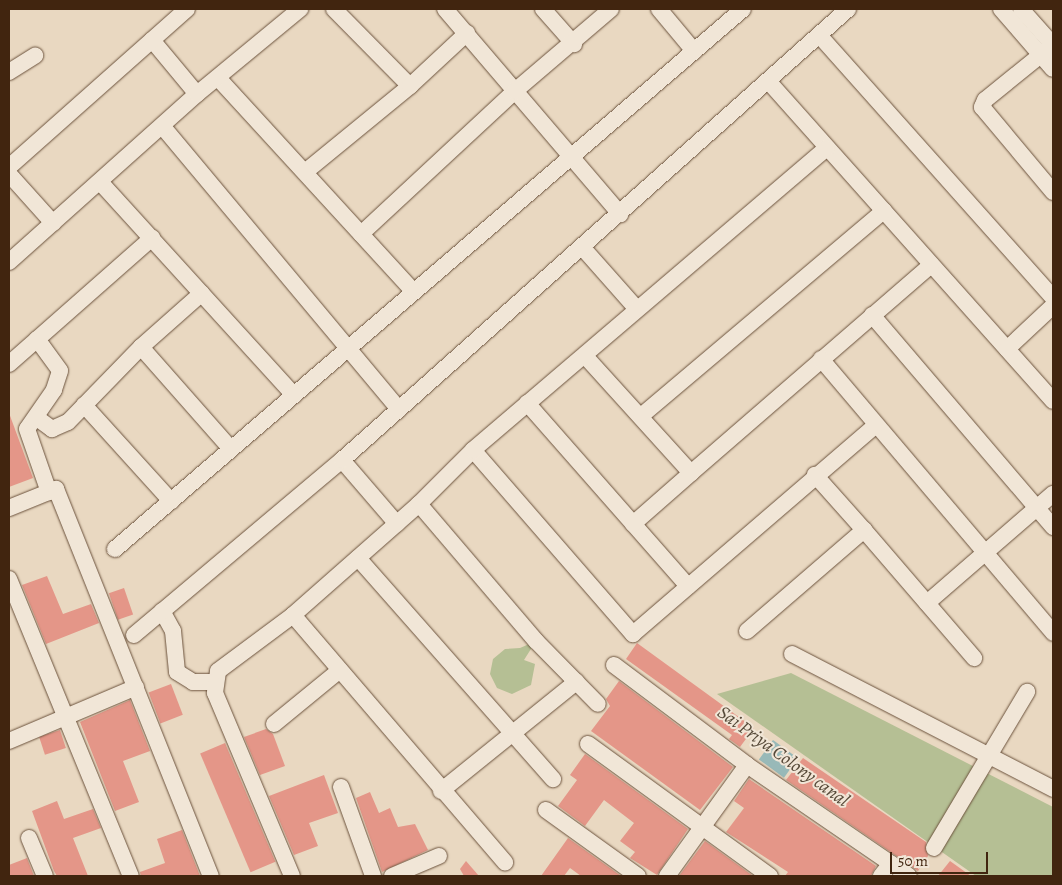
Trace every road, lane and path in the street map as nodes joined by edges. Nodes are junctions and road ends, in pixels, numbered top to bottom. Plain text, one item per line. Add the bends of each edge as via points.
1 (187, 9) edge
2 (300, 9) edge
3 (334, 9) edge
4 (445, 9) edge
5 (543, 9) edge
6 (612, 9) edge
7 (659, 9) edge
8 (743, 9) edge
9 (848, 9) edge
10 (1000, 9) edge
11 (1021, 9) edge
12 (467, 32) junction
13 (819, 35) junction
14 (152, 40) junction
15 (574, 44) junction
16 (1050, 48) edge
17 (694, 51) junction
18 (35, 56) dead end
19 (1053, 69) edge
20 (9, 72) edge
21 (218, 78) junction
22 (768, 82) junction
23 (410, 86) junction
24 (515, 91) junction
25 (197, 94) junction
26 (163, 127) junction
27 (827, 148) junction
28 (572, 156) junction
29 (9, 167) edge
30 (305, 172) junction
31 (9, 174) edge
32 (101, 183) junction
33 (1053, 192) edge
34 (884, 211) junction
35 (620, 214) junction
36 (53, 224) junction
37 (361, 234) junction
38 (152, 238) junction
39 (582, 247) junction
40 (9, 262) edge
41 (931, 265) junction
42 (414, 292) junction
43 (202, 294) junction
44 (1053, 298) edge
45 (1053, 306) edge
46 (636, 308) junction
47 (872, 316) junction
48 (37, 339) junction
49 (141, 347) junction
50 (348, 348) junction
51 (1007, 349) junction
52 (584, 356) junction
53 (821, 359) junction
54 (9, 364) edge
55 (294, 395) junction
56 (1053, 401) edge
57 (527, 403) junction
58 (84, 405) junction
59 (399, 409) junction
60 (642, 416) junction
61 (37, 418) junction
62 (875, 426) junction
63 (231, 449) junction
64 (473, 450) junction
65 (342, 460) junction
66 (692, 473) junction
67 (815, 475) junction
68 (49, 492) junction
69 (1053, 494) edge
70 (171, 501) junction
71 (419, 504) junction
72 (9, 508) edge
73 (1037, 508) junction
74 (397, 524) junction
75 (633, 524) junction
76 (1053, 527) edge
77 (864, 530) junction
78 (116, 548) dead end
79 (987, 552) junction
80 (358, 558) junction
81 (9, 580) edge
82 (688, 586) junction
83 (927, 603) junction
84 (162, 611) junction
85 (293, 615) junction
86 (746, 631) dead end
87 (1053, 633) edge
88 (134, 635) dead end
89 (792, 654) dead end
90 (974, 658) dead end
91 (614, 665) dead end
92 (340, 670) junction
93 (215, 682) junction
94 (576, 682) junction
95 (136, 687) junction
96 (1027, 692) dead end
97 (598, 704) dead end
98 (66, 718) junction
99 (274, 724) dead end
100 (513, 733) junction
101 (9, 740) edge
102 (588, 744) dead end
103 (991, 756) junction
104 (747, 765) junction
105 (553, 779) dead end
106 (341, 786) dead end
107 (1053, 788) edge
108 (441, 791) junction
109 (546, 810) dead end
110 (702, 827) junction
111 (29, 838) dead end
112 (934, 848) dead end
113 (439, 856) dead end
114 (505, 862) dead end
115 (891, 863) junction
116 (45, 876) edge
117 (131, 876) edge
118 (211, 876) edge
119 (292, 876) edge
120 (373, 876) edge
121 (392, 876) edge
122 (638, 876) edge
123 (667, 876) edge
124 (770, 876) edge
125 (881, 876) edge
126 (909, 876) edge

1 - 14 street
2 - 21 street
3 - 23 street
4 - 12 street
5 - 15 street
6 - 15 street
7 - 17 street
8 - 17 street
9 - 13 street
10 - 16 street
11 - 16 street
12 - 23 street
12 - 24 street
13 - 22 street
13 - 44 street
14 - 25 street
14 - 29 street
15 - 24 street
16 - 19 street
16 - 33 street via 985,100 982,107
17 - 28 street
18 - 20 street
21 - 25 street
21 - 30 street
22 - 27 street
22 - 35 street
23 - 30 street
24 - 28 street
24 - 37 street
25 - 26 street
26 - 32 street
26 - 50 street
27 - 34 street
27 - 46 street
28 - 35 street
28 - 42 street
30 - 37 street
31 - 36 street
32 - 36 street
32 - 38 street
34 - 41 street
34 - 60 street
35 - 39 street
36 - 40 street
37 - 42 street
38 - 43 street
38 - 48 street
39 - 46 street
39 - 59 street
41 - 47 street
41 - 51 street
42 - 50 street
43 - 49 street
43 - 55 street
45 - 51 street
46 - 52 street
47 - 53 street
47 - 73 street
48 - 54 street
48 - 61 street via 60,371
49 - 58 street
49 - 63 street
50 - 55 street
50 - 59 street
51 - 56 street
52 - 57 street
52 - 60 street
53 - 62 street
53 - 66 street
55 - 63 street
57 - 64 street
57 - 75 street
58 - 61 street via 60,427 52,429
58 - 70 street
59 - 65 street
60 - 66 street
61 - 68 street via 27,430
62 - 67 street
62 - 79 street
63 - 70 street
64 - 71 street
64 - 82 street via 633,634
65 - 74 street
65 - 84 street
66 - 75 street
67 - 77 street
67 - 82 street
68 - 72 street
68 - 95 street via 56,489
69 - 73 street
70 - 78 street
71 - 74 street
71 - 94 street via 536,641
73 - 76 street
73 - 79 street
74 - 80 street
75 - 82 street
77 - 83 street
77 - 86 street
79 - 83 street
79 - 87 street
80 - 85 street
80 - 100 street
81 - 98 street
83 - 90 street
84 - 88 street
84 - 93 street via 172,631 177,672 193,682
85 - 92 street
85 - 93 street via 218,671
89 - 103 street
91 - 104 street
92 - 99 street
92 - 108 street
93 - 119 street via 215,693
94 - 97 street
94 - 100 street
95 - 98 street
95 - 118 street
96 - 103 street
98 - 101 street
98 - 117 street
100 - 105 street
100 - 108 street
102 - 110 street
103 - 107 street
103 - 112 street
104 - 110 street
104 - 115 street
106 - 120 street
108 - 114 street
109 - 122 street
110 - 123 street
110 - 124 street
111 - 116 street
113 - 121 street
115 - 125 street
115 - 126 street

